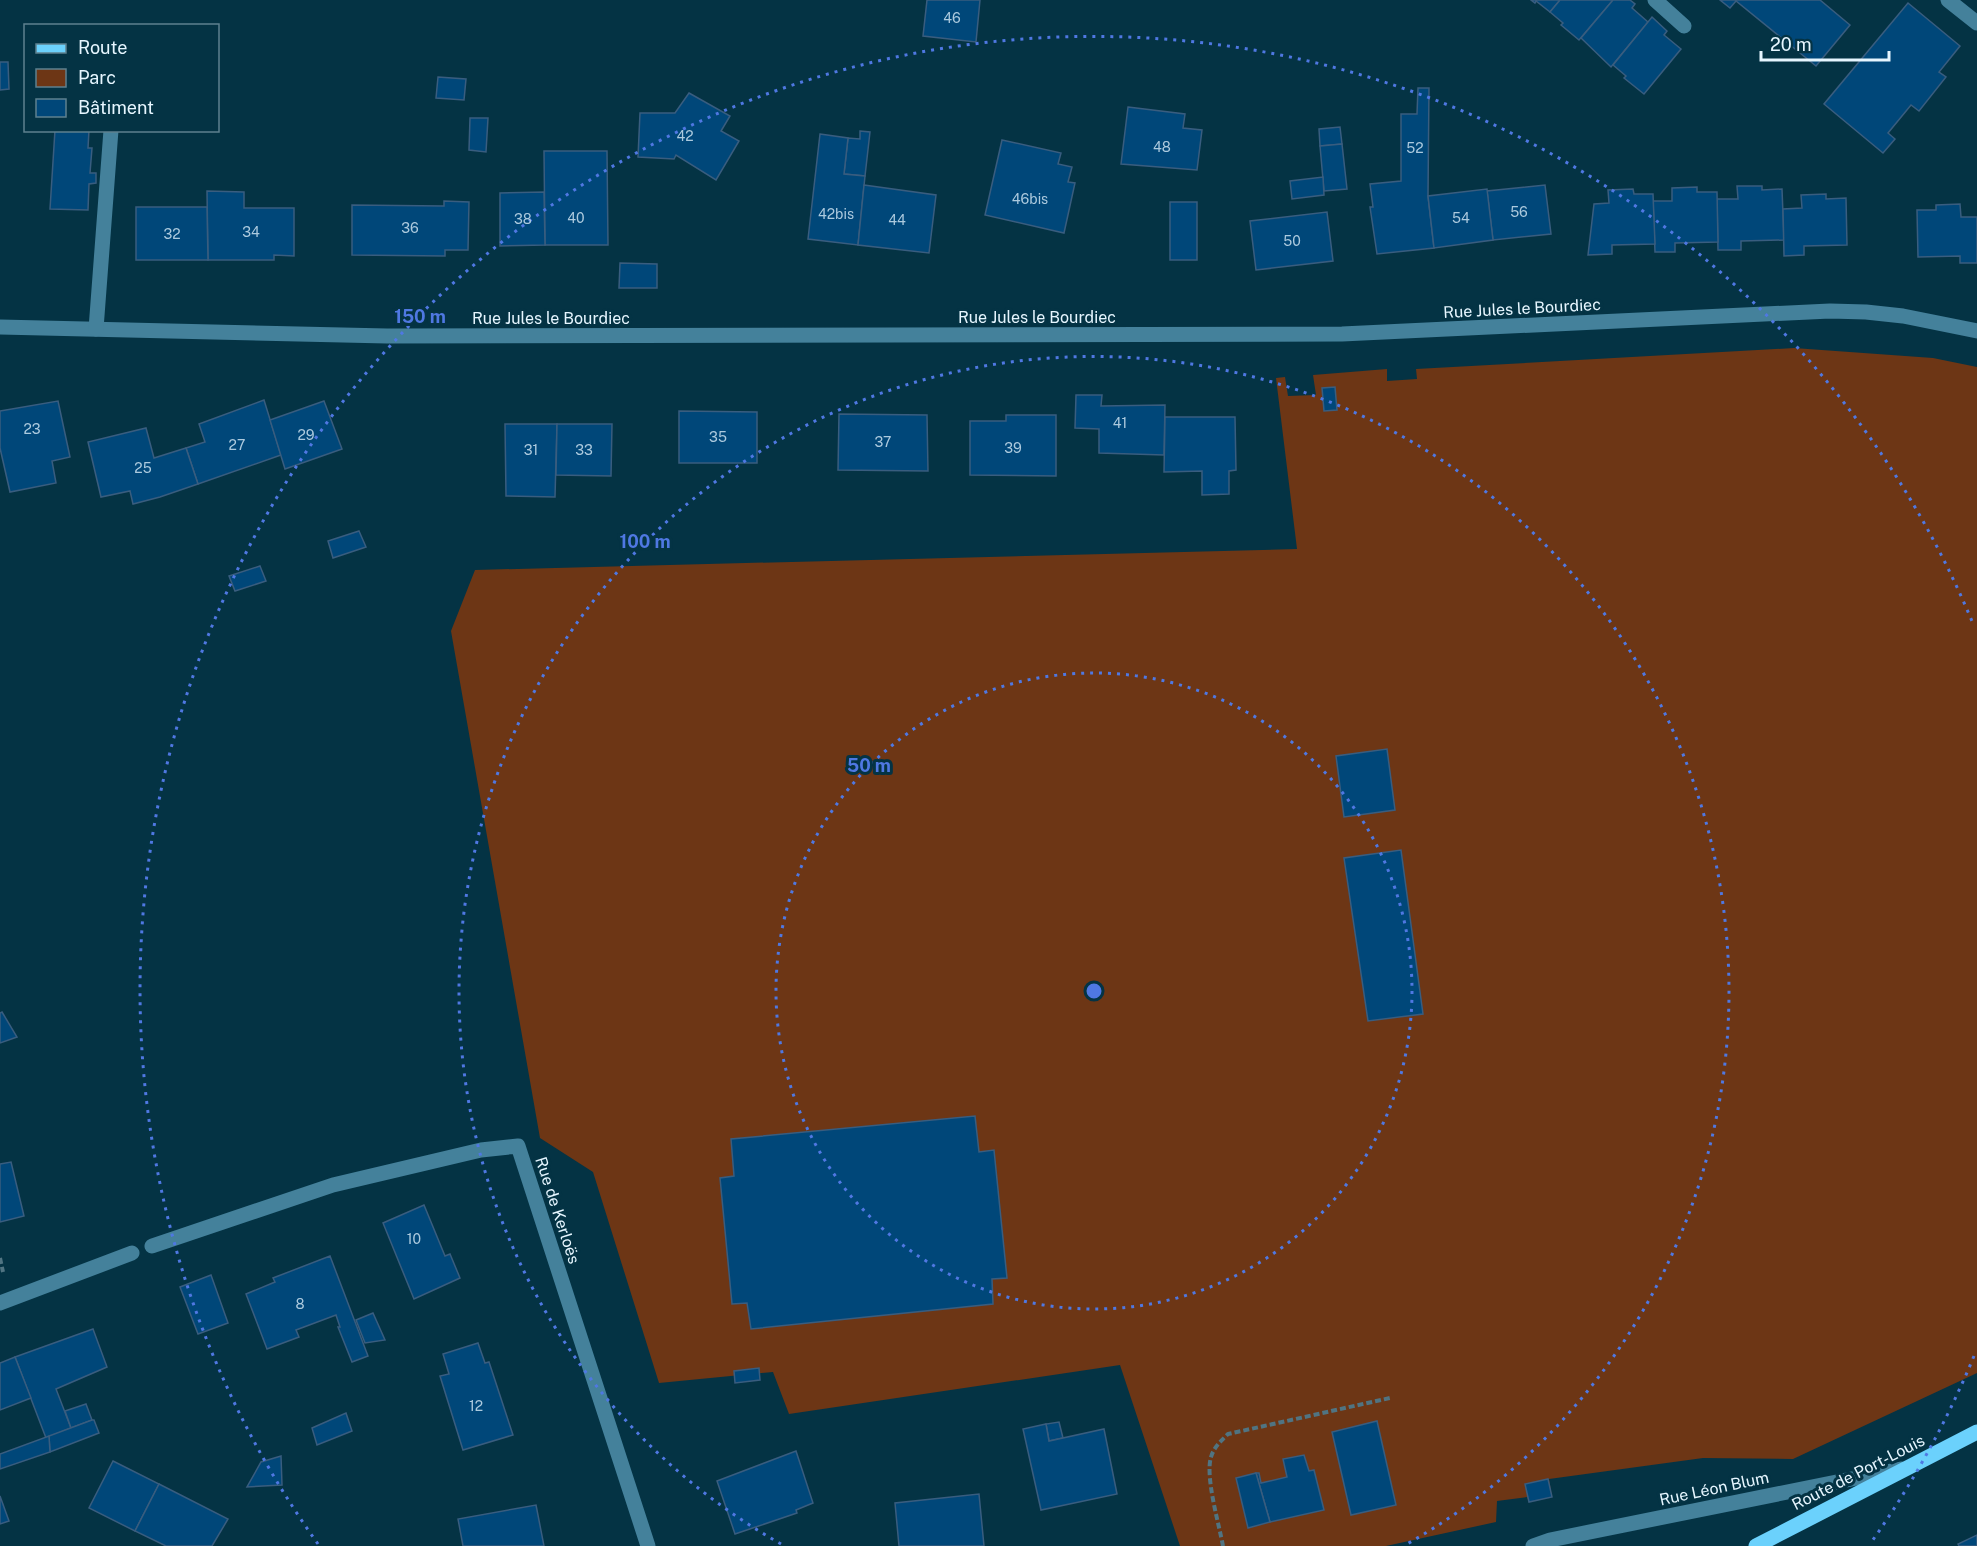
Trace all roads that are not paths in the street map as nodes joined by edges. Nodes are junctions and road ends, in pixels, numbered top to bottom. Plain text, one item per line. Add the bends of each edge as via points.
1 (1655, 0) edge
2 (1948, 0) edge
3 (1977, 23) edge
4 (1684, 26) dead end
5 (111, 132) edge
6 (0, 327) edge
7 (96, 329) junction
8 (1977, 331) edge
9 (152, 1246) dead end
10 (132, 1253) dead end
11 (0, 1303) edge
12 (1977, 1431) edge
13 (1904, 1468) junction
14 (648, 1546) edge
15 (1533, 1546) edge
16 (1756, 1546) edge

1 - 4 street
2 - 3 street
5 - 7 street
6 - 7 street, Rue Jules le Bourdiec
7 - 8 street, Rue Jules le Bourdiec via 387,336 1342,334 1830,311 1902,316
9 - 14 street, Rue de Kerloës via 333,1185 481,1150 518,1146
10 - 11 street
12 - 13 main road, Route de Port-Louis
13 - 15 street, Rue Léon Blum
13 - 16 main road, Route de Port-Louis

